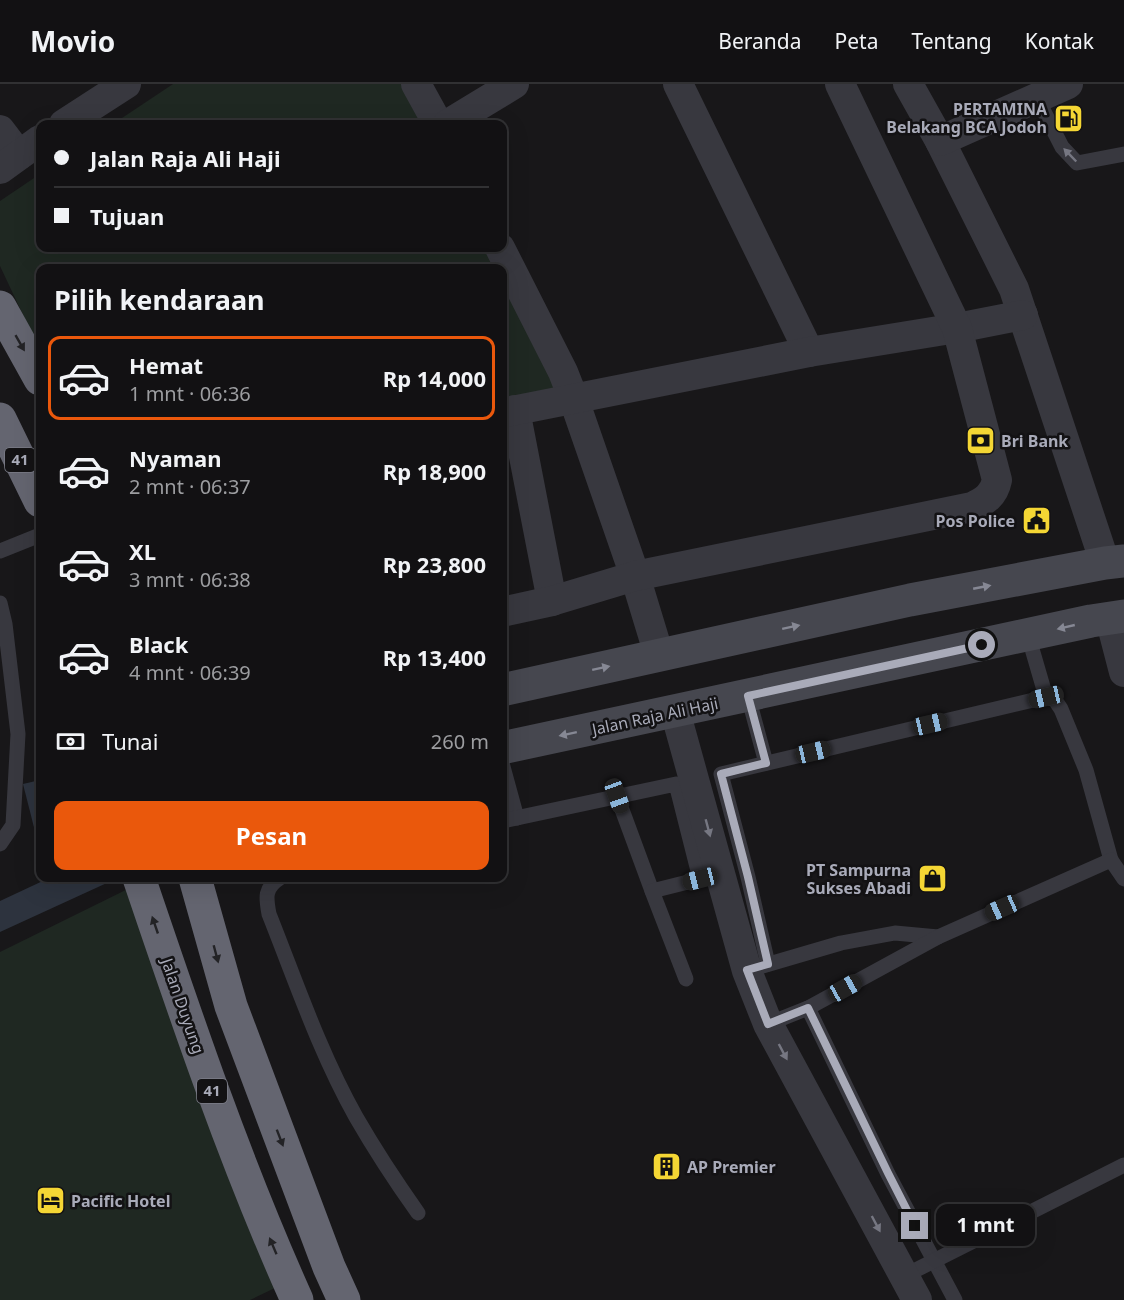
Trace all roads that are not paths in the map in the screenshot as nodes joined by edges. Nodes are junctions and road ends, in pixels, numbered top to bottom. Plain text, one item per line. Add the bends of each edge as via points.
1 (126, 84) edge
2 (416, 84) edge
3 (514, 84) edge
4 (678, 84) edge
5 (840, 84) edge
6 (908, 84) edge
7 (1068, 84) edge
8 (1037, 98) junction
9 (70, 120) edge
10 (436, 120) edge
11 (455, 120) edge
12 (0, 130) edge
13 (940, 141) junction
14 (1124, 154) edge
15 (20, 155) edge
16 (502, 252) edge
17 (0, 307) edge
18 (1023, 315) junction
19 (957, 328) junction
20 (809, 352) junction
21 (36, 372) edge
22 (574, 400) junction
23 (509, 412) edge
24 (0, 419) edge
25 (36, 493) edge
26 (36, 537) edge
27 (0, 551) edge
28 (1114, 562) edge
29 (635, 576) junction
30 (552, 601) junction
31 (0, 603) edge
32 (507, 611) edge
33 (1117, 617) edge
34 (1028, 635) junction
35 (659, 655) junction
36 (1124, 672) edge
37 (507, 689) edge
38 (748, 696) junction
39 (1046, 697) junction
40 (675, 711) junction
41 (507, 747) edge
42 (766, 763) junction
43 (617, 796) junction
44 (507, 798) edge
45 (510, 819) edge
46 (0, 844) edge
47 (1111, 860) junction
48 (710, 877) junction
49 (1124, 879) edge
50 (140, 882) edge
51 (196, 882) edge
52 (274, 882) edge
53 (652, 891) junction
54 (938, 937) junction
55 (758, 967) junction
56 (686, 979) dead end
57 (808, 1008) junction
58 (768, 1024) junction
59 (1124, 1165) edge
60 (418, 1213) dead end
61 (933, 1261) junction
62 (910, 1288) edge
63 (297, 1300) edge
64 (344, 1300) edge
65 (955, 1300) edge

1 - 9 street
2 - 10 street
3 - 11 street
4 - 20 street
5 - 19 street
6 - 13 street
7 - 8 street
8 - 13 street
14 -> 8 lane via 1077,163 1062,147
12 - 15 street
13 - 18 street
16 - 22 street
17 -> 21 highway
18 - 19 street
18 - 28 street
19 - 20 street
19 - 29 street via 997,480 983,502
20 - 22 street
22 - 23 street
22 - 29 street
23 - 30 street
24 - 25 highway, 41
26 - 27 lane
35 -> 28 main road
29 - 30 street
29 - 35 street
30 - 32 street
31 - 46 lane via 18,734 13,825
33 -> 34 main road, Jalan Raja Ali Haji
33 - 36 street
34 - 38 main road, Jalan Raja Ali Haji
34 - 39 lane
37 -> 35 main road
38 - 40 main road, Jalan Raja Ali Haji
38 - 42 lane
39 - 42 lane
39 - 47 lane via 1055,700 1082,760
40 -> 41 main road, Jalan Raja Ali Haji
40 -> 48 street
42 - 55 lane via 721,774 748,877
43 - 45 lane
43 - 48 lane via 676,784
43 - 53 lane
44 - 45 lane
47 - 49 lane
47 - 54 lane
48 - 53 lane
48 - 55 street
63 -> 50 highway, Jalan Duyung / 41 via 213,1094
51 -> 64 highway via 231,1006
52 - 60 lane via 266,898 269,914 325,1053 355,1116
53 - 56 lane
54 - 55 lane via 894,933 841,943
54 - 57 lane
55 - 58 street
57 - 58 lane
57 - 61 lane
58 -> 62 street
59 - 61 lane
61 - 62 lane
61 - 65 lane

